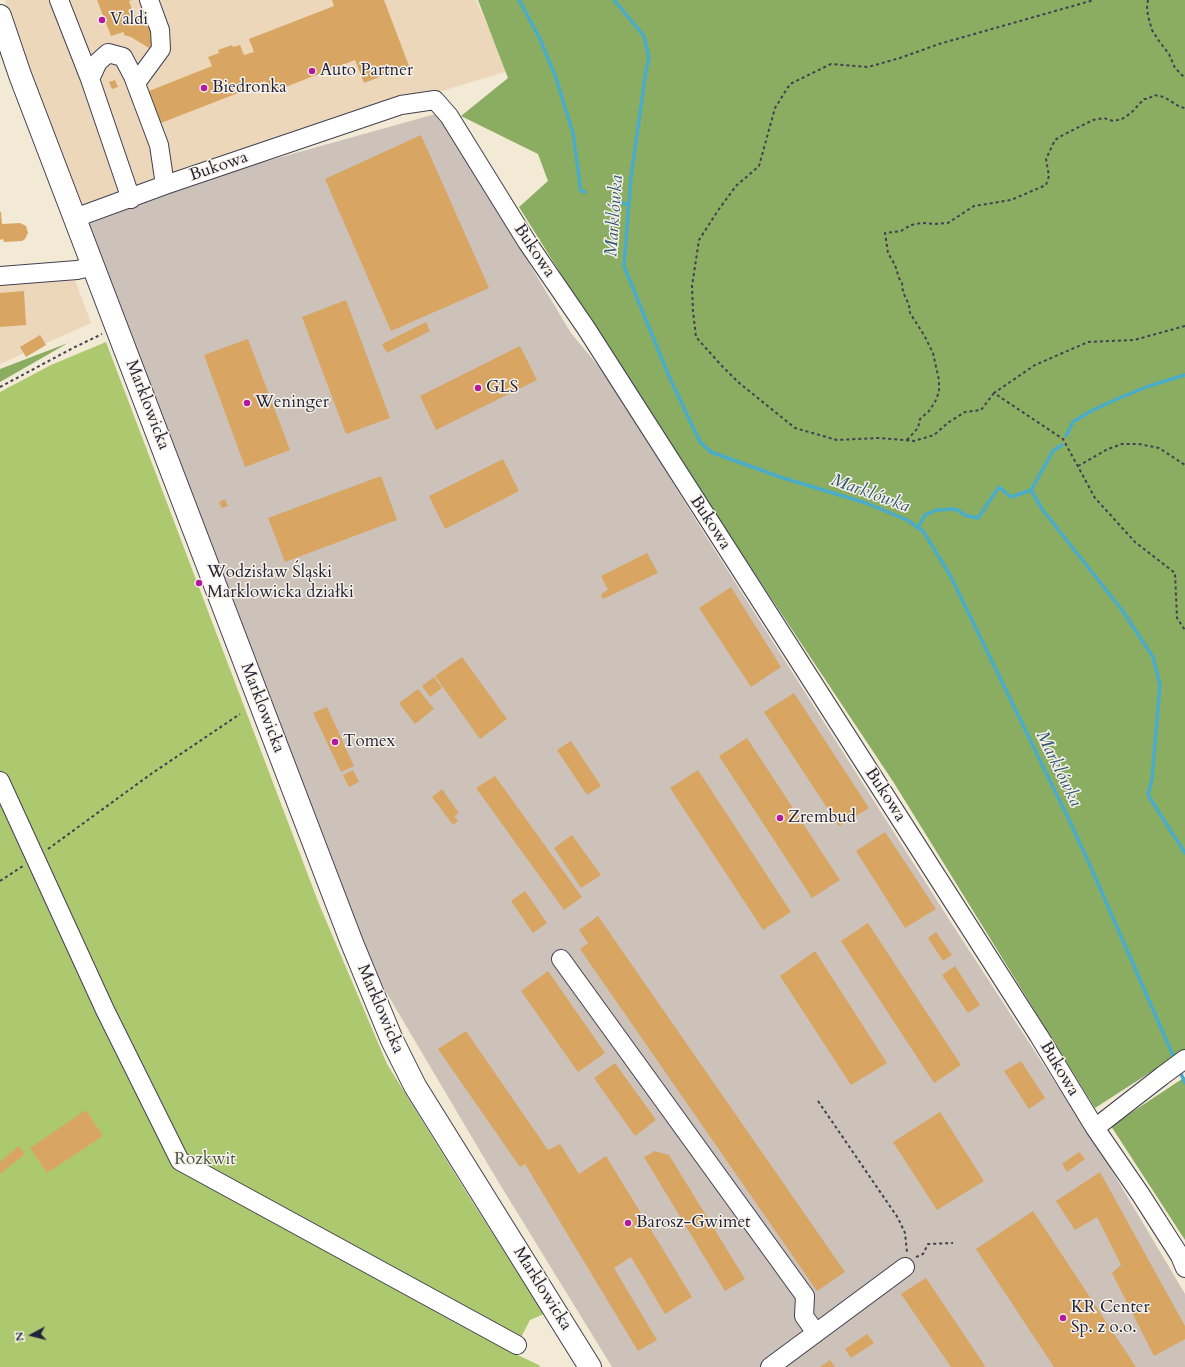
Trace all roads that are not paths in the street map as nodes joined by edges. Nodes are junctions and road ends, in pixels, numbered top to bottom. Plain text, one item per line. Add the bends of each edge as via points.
1 (59, 0) edge
2 (149, 0) edge
3 (0, 16) edge
4 (90, 79) junction
5 (136, 83) junction
6 (165, 185) junction
7 (131, 199) junction
8 (75, 218) junction
9 (94, 266) junction
10 (0, 276) edge
11 (0, 781) edge
12 (561, 959) dead end
13 (1185, 1059) edge
14 (1096, 1128) junction
15 (906, 1264) road end
16 (1185, 1268) edge
17 (816, 1334) junction
18 (517, 1345) dead end
19 (590, 1367) edge
20 (770, 1367) edge

1 - 4 lane
2 - 5 lane via 160,30 161,49
3 - 8 main road, Marklowicka
4 - 5 lane via 98,62 108,53 123,57
4 - 7 lane
5 - 6 lane via 159,145
6 - 7 lane, Bukowa
6 - 14 lane, Bukowa via 401,104 435,100 449,116 527,242 594,341
7 - 8 lane, Bukowa
8 - 9 main road, Marklowicka
9 - 10 lane via 77,270
9 - 19 main road, Marklowicka via 352,942 392,1040 419,1092
11 - 18 lane via 105,1010 180,1161
12 - 17 lane via 805,1296 804,1316
13 - 14 lane
14 - 16 lane, Bukowa via 1180,1256
15 - 17 lane
17 - 20 lane

